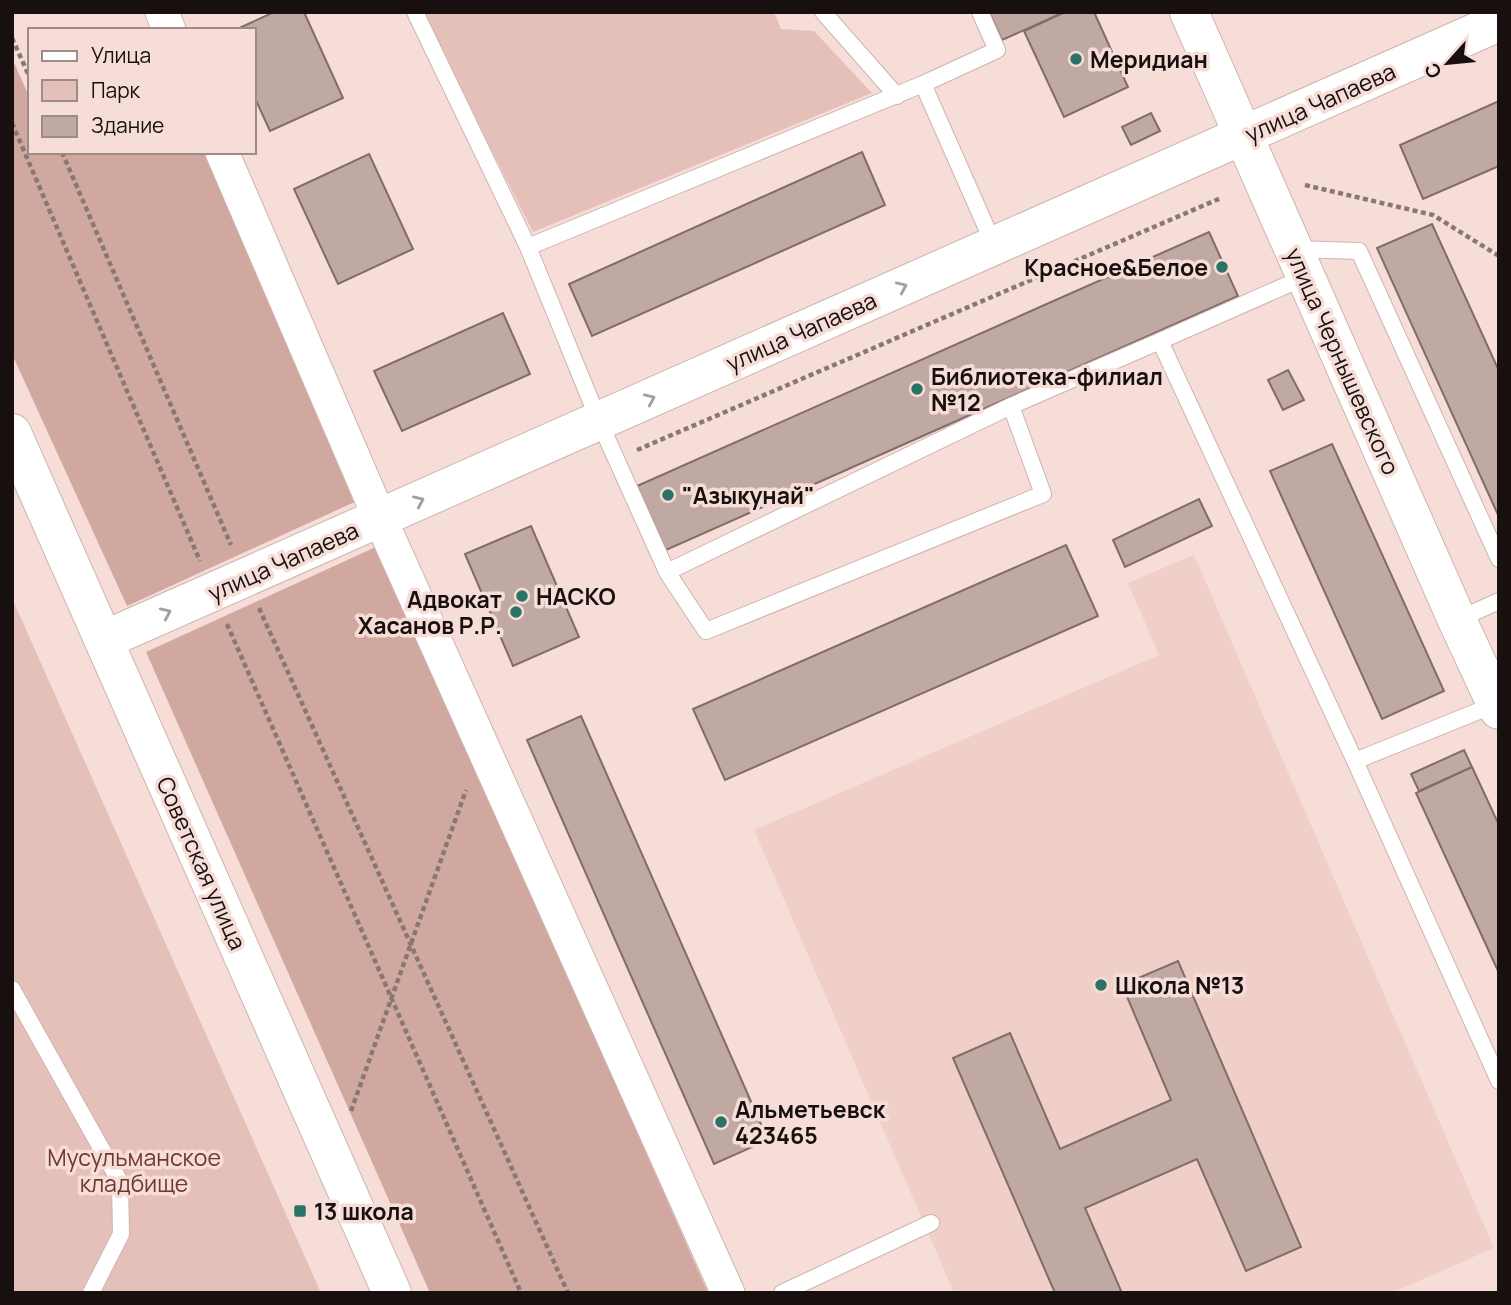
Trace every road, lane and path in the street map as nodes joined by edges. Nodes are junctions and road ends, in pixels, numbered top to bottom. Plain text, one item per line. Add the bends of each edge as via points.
1 (415, 12) edge
2 (823, 12) edge
3 (980, 12) edge
4 (1189, 12) edge
5 (1499, 22) edge
6 (12, 38) edge
7 (28, 74) edge
8 (923, 84) junction
9 (897, 96) junction
10 (12, 123) edge
11 (1244, 135) junction
12 (62, 154) edge
13 (223, 154) edge
14 (1299, 183) dead end
15 (1222, 198) dead end
16 (994, 246) junction
17 (528, 247) junction
18 (1499, 256) edge
19 (1300, 263) junction
20 (1160, 341) junction
21 (1012, 406) junction
22 (599, 421) junction
23 (12, 433) edge
24 (616, 459) junction
25 (21, 476) edge
26 (380, 518) junction
27 (1499, 559) edge
28 (667, 572) junction
29 (229, 585) junction
30 (1499, 601) edge
31 (1457, 620) junction
32 (104, 640) junction
33 (1498, 707) edge
34 (482, 745) junction
35 (1354, 761) junction
36 (411, 945) junction
37 (12, 989) edge
38 (391, 998) junction
39 (1499, 1081) edge
40 (348, 1119) dead end
41 (931, 1223) dead end
42 (91, 1293) edge
43 (391, 1293) edge
44 (521, 1293) edge
45 (568, 1293) edge
46 (728, 1293) edge
47 (782, 1293) edge

1 - 17 lane
2 - 9 lane
3 - 8 lane via 997,50
4 - 11 street, улица Чернышевского
5 - 11 street, улица Чапаева
6 - 7 path
8 - 9 lane
8 - 16 lane
9 - 17 lane
10 - 29 path
11 - 16 street, улица Чапаева
11 - 19 street, улица Чернышевского
12 - 29 path
13 - 26 street
14 - 18 path via 1433,215
15 - 24 path
22 -> 16 street, улица Чапаева
17 - 22 lane
19 - 20 lane
19 - 27 lane via 1359,251
19 - 31 street, улица Чернышевского
20 - 21 lane
20 - 35 lane
21 - 28 lane
21 - 28 lane via 1043,494 706,631
22 - 24 lane
26 -> 22 street, улица Чапаева
23 - 25 street, Советская улица
24 - 28 lane
25 - 32 street, Советская улица
26 - 29 street, улица Чапаева
26 - 34 street
32 -> 29 street, улица Чапаева
29 - 36 path
29 - 38 path
30 - 31 lane
31 - 33 street, улица Чернышевского
32 - 43 street, Советская улица
33 - 35 lane
34 - 36 path
34 - 46 street
35 - 39 lane
36 - 38 path
36 - 45 path
37 - 42 lane via 121,1182 121,1234
38 - 40 path
38 - 44 path
41 - 47 lane

